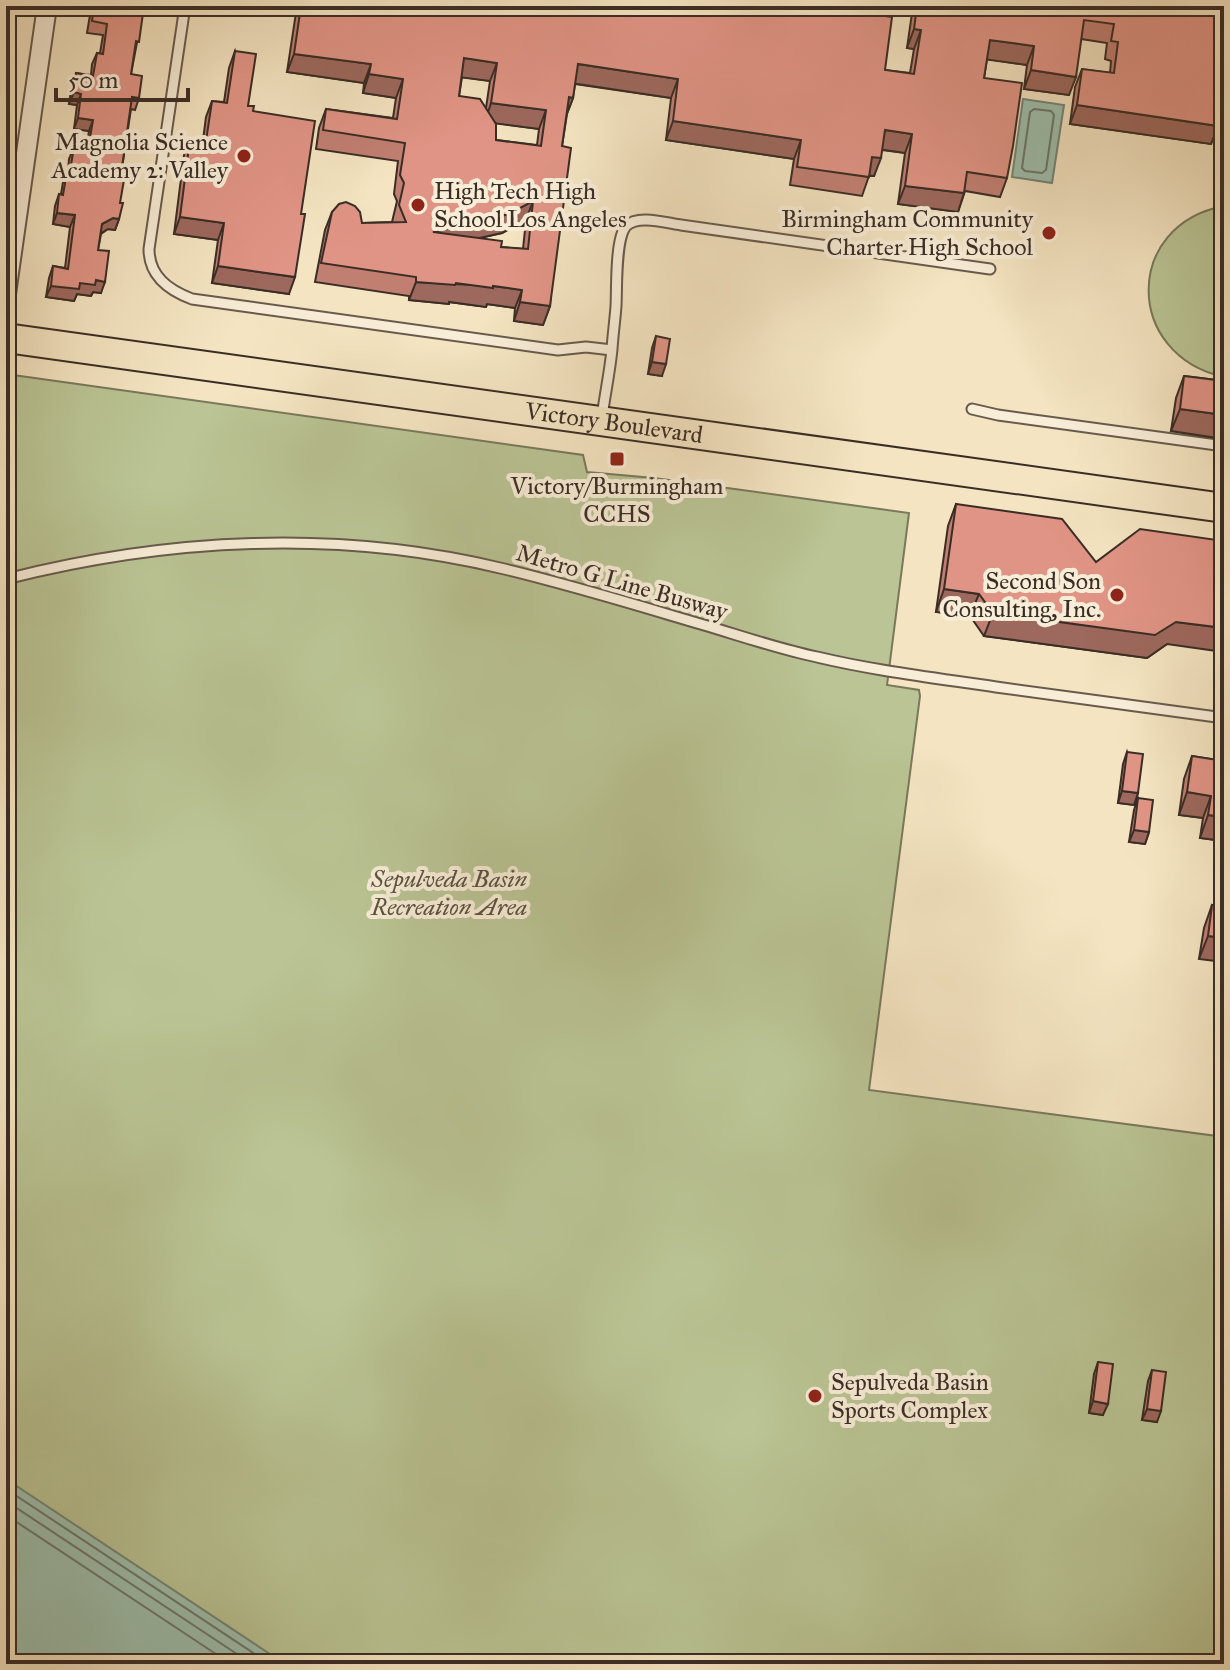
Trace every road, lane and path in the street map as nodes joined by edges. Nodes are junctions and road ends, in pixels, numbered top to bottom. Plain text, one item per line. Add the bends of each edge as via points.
1 (47, 6) edge
2 (185, 6) edge
3 (990, 269) dead end
4 (7, 285) edge
5 (6, 338) edge
6 (612, 350) junction
7 (972, 409) dead end
8 (602, 420) junction
9 (1224, 446) edge
10 (1224, 508) edge
11 (6, 579) edge
12 (1224, 718) edge

1 - 4 street
2 - 6 lane via 149,249 151,266 168,287 192,299 558,350
3 - 6 lane via 642,220 622,235
5 - 8 main road, Victory Boulevard
6 - 8 lane
7 - 9 lane
8 - 10 main road, Victory Boulevard
11 - 12 lane, Metro G Line Busway via 98,558 196,547 328,544 393,549 511,571 854,665

